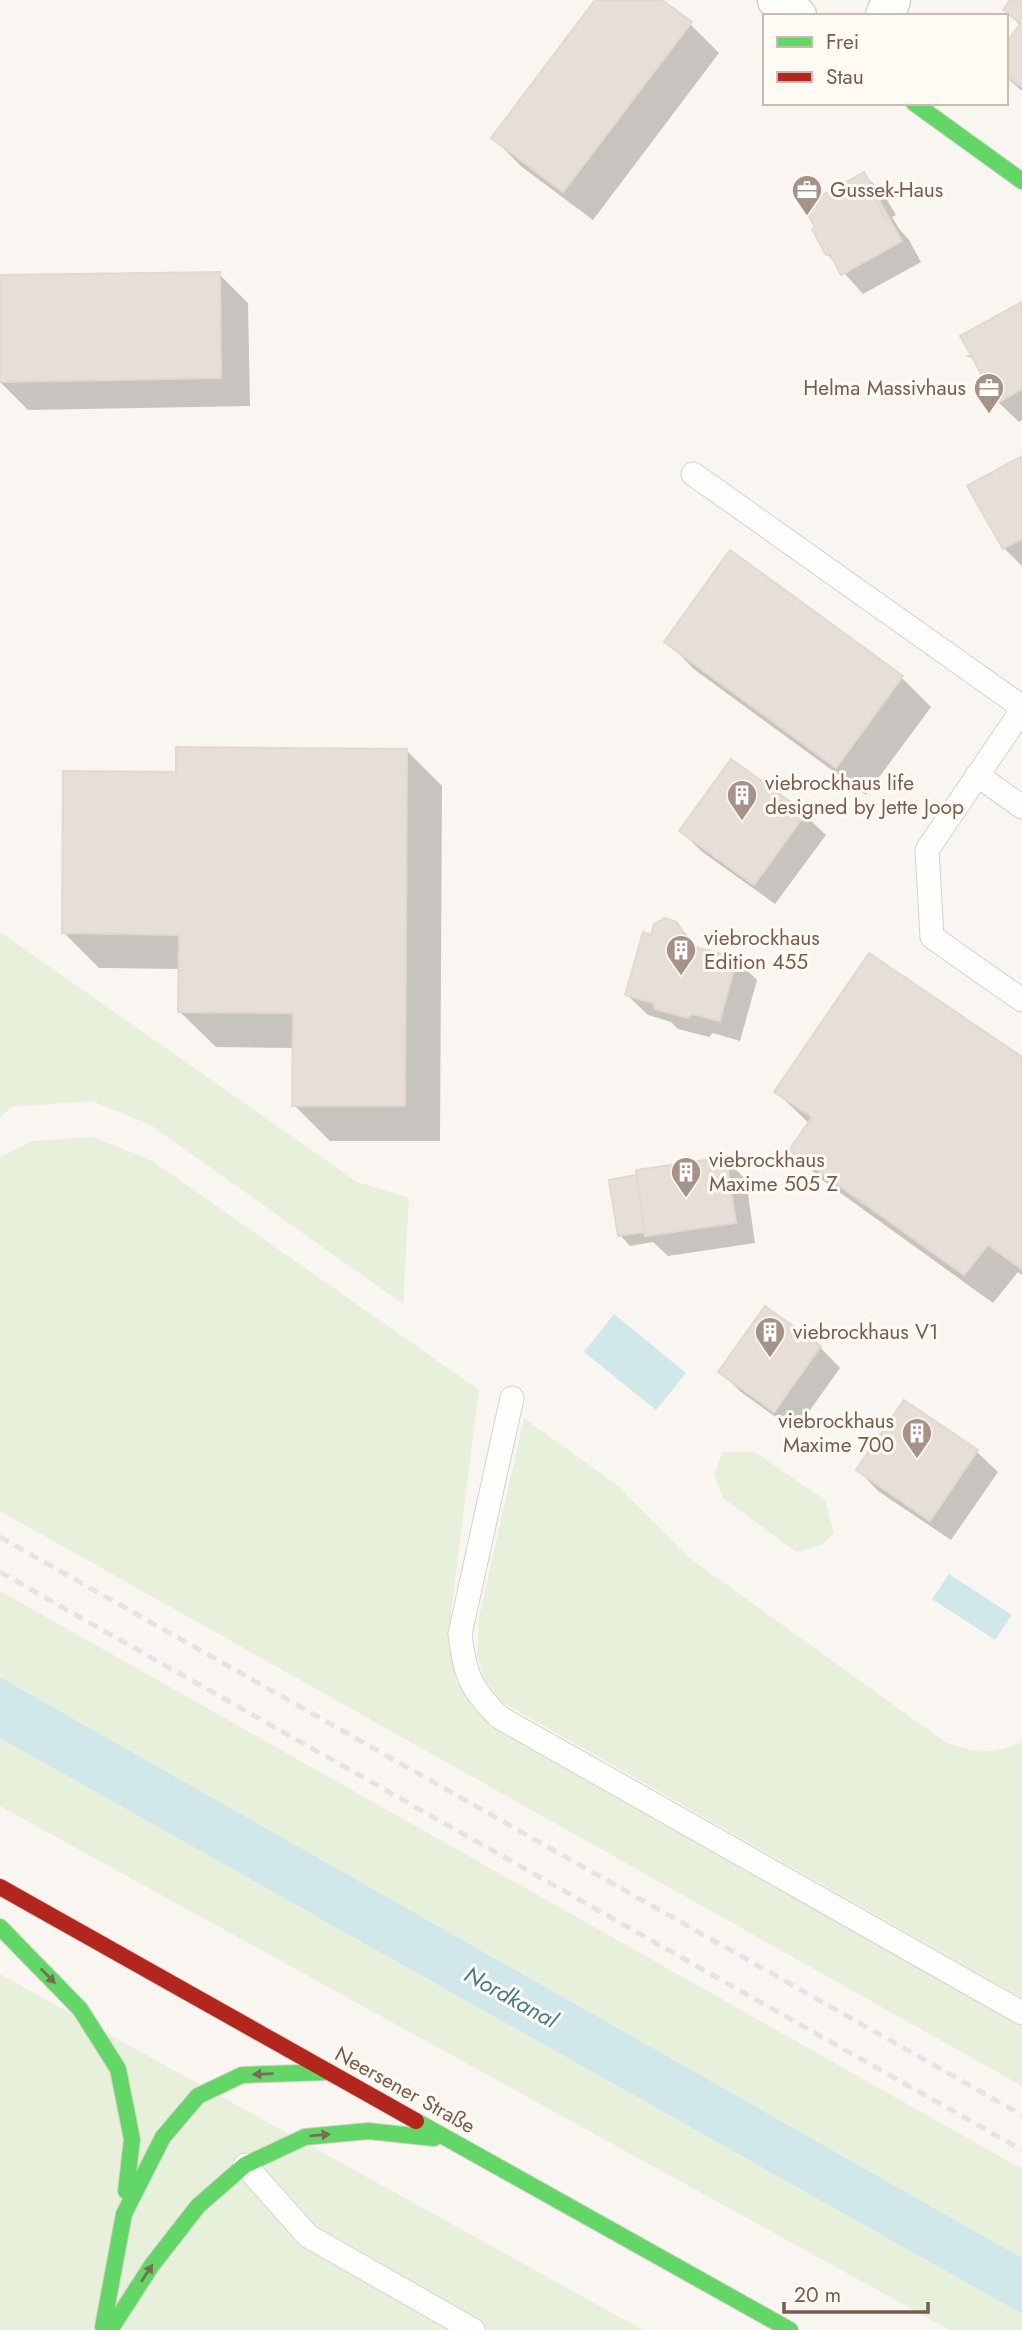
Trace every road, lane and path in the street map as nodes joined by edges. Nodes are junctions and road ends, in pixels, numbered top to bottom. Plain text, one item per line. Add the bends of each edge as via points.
1 (777, 0) edge
2 (794, 14) edge
3 (917, 105) edge
4 (1022, 181) edge
5 (693, 474) dead end
6 (1022, 708) edge
7 (977, 775) junction
8 (1022, 807) edge
9 (1022, 1000) edge
10 (512, 1398) dead end
11 (0, 1888) edge
12 (0, 1927) edge
13 (1022, 2013) edge
14 (331, 2072) junction
15 (451, 2140) junction
16 (245, 2165) junction
17 (124, 2214) junction
18 (103, 2330) edge
19 (110, 2330) edge
20 (473, 2330) edge
21 (790, 2330) edge

1 - 2 street
3 - 4 street
5 - 6 lane
6 - 7 lane
7 - 8 lane
7 - 9 lane via 927,850 932,937
10 - 13 lane via 460,1634 464,1666 476,1694 499,1717
11 - 14 street, Neersener Straße
12 -> 17 street via 80,2009 118,2069 132,2139
14 - 15 street, Neersener Straße
14 -> 17 street via 242,2075 198,2096 163,2137
16 -> 15 street via 305,2137 368,2131
15 - 21 street, Neersener Straße
19 -> 16 street via 198,2206
16 - 20 lane via 308,2236
17 - 18 street

